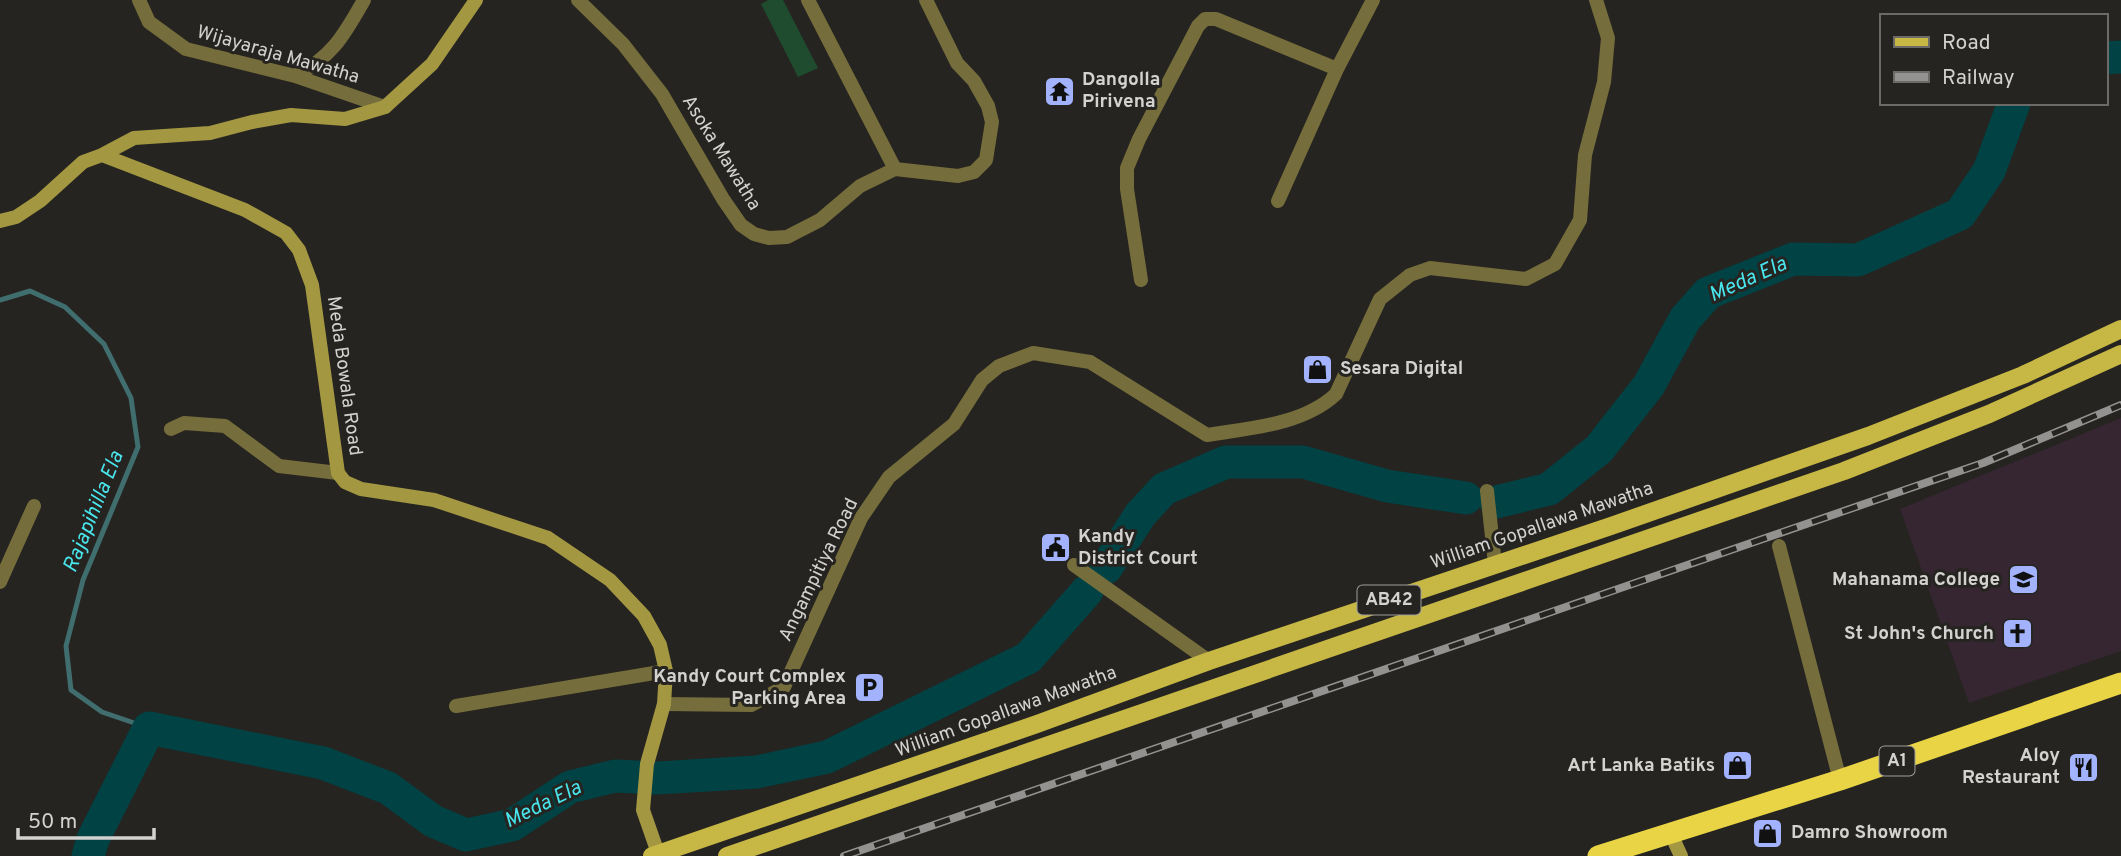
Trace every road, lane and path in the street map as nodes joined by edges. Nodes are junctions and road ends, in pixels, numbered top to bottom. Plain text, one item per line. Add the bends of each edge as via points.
1 (139, 0) edge
2 (364, 0) edge
3 (475, 0) edge
4 (578, 0) edge
5 (808, 0) edge
6 (926, 0) edge
7 (1373, 0) edge
8 (1596, 0) edge
9 (1337, 69) junction
10 (295, 76) junction
11 (385, 107) junction
12 (102, 155) junction
13 (895, 169) junction
14 (1278, 201) dead end
15 (0, 221) edge
16 (1141, 280) dead end
17 (2121, 329) edge
18 (2121, 354) edge
19 (171, 429) dead end
20 (338, 473) junction
21 (1487, 491) dead end
22 (34, 506) dead end
23 (1779, 546) dead end
24 (1494, 564) junction
25 (1074, 565) dead end
26 (0, 582) edge
27 (1209, 661) junction
28 (666, 671) junction
29 (2121, 683) edge
30 (664, 704) junction
31 (456, 706) dead end
32 (1840, 780) junction
33 (1670, 832) junction
34 (656, 855) edge
35 (727, 856) edge
36 (1598, 856) edge
37 (1681, 856) edge

1 - 10 street, Wijayaraja Mawatha via 149,22 186,49
2 - 10 street via 339,43 313,67
3 - 11 street via 432,64
4 - 13 street, Asoka Mawatha via 623,44 662,94 723,199 741,225 754,234 787,237 820,220 860,186
5 - 13 street
6 - 13 street via 957,63 974,81 988,107 992,122 986,160 974,172 958,176
7 - 9 street
8 - 30 street, Angampitiya Road via 1608,38 1604,82 1585,155 1580,220 1555,264 1526,279 1430,268 1410,275 1380,299 1336,394 1324,405 1279,423 1208,435 1090,362 1033,353 999,366 982,380 954,424 889,477 861,519 785,687 751,705
9 - 14 street
9 - 16 street via 1216,19 1205,19 1198,26 1127,168
10 - 11 street, Wijayaraja Mawatha
11 - 12 street via 345,119 291,115 210,133 134,138
12 - 15 street via 83,162 40,201
12 - 20 street, Meda Bowala Road via 245,211 286,233 299,250 312,285
17 - 24 main road, William Gopallawa Mawatha / AB42 via 2023,375 1868,436
18 - 35 main road, AB42 via 1990,414 1844,471
19 - 20 street via 184,423 225,426 279,466
20 - 28 street, Meda Bowala Road via 361,489 433,500 548,538 610,580 644,617 660,645
21 - 24 street
22 - 26 street
23 - 32 street
24 - 27 main road, William Gopallawa Mawatha / AB42
25 - 27 street
27 - 34 main road, William Gopallawa Mawatha / AB42
28 - 30 street, Meda Bowala Road
28 - 31 street
29 - 32 highway, A1
30 - 34 street, Meda Bowala Road via 647,764 643,810
32 - 33 highway, A1
33 - 36 highway, A1
33 - 37 street

